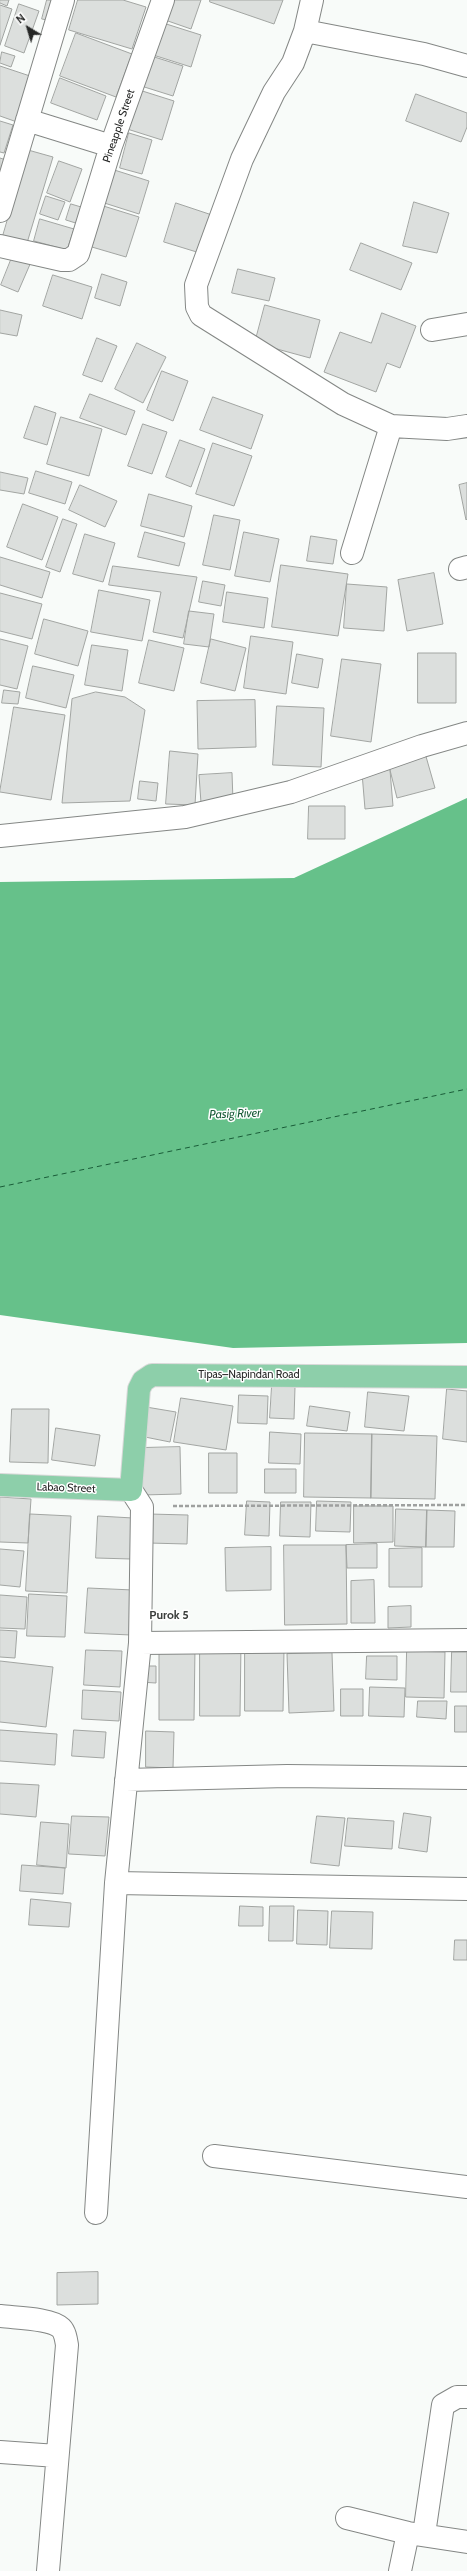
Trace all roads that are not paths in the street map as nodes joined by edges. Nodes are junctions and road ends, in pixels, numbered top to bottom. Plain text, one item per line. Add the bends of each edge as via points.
1 (63, 0) edge
2 (163, 0) edge
3 (312, 0) edge
4 (305, 31) junction
5 (467, 66) edge
6 (28, 120) junction
7 (111, 146) junction
8 (0, 211) edge
9 (1, 250) edge
10 (467, 324) edge
11 (432, 330) dead end
12 (391, 426) junction
13 (467, 426) edge
14 (352, 553) dead end
15 (467, 733) edge
16 (0, 836) edge
17 (467, 1377) edge
18 (0, 1485) edge
19 (137, 1498) junction
20 (467, 1640) edge
21 (140, 1643) junction
22 (467, 1778) edge
23 (126, 1780) junction
24 (116, 1883) junction
25 (467, 1890) edge
26 (214, 2156) dead end
27 (467, 2187) edge
28 (96, 2212) dead end
29 (0, 2316) edge
30 (467, 2397) edge
31 (0, 2452) edge
32 (57, 2456) junction
33 (347, 2518) dead end
34 (416, 2534) junction
35 (467, 2542) edge
36 (48, 2571) edge
37 (400, 2571) edge

1 - 6 street
2 - 7 street, Pineapple Street
3 - 4 street
4 - 5 street via 424,54
4 - 12 street via 293,63 274,92 242,159 196,285 197,307 201,315 343,404
6 - 7 street
6 - 8 street
7 - 9 street, Pineapple Street via 78,254 69,260 62,260
10 - 11 street
12 - 13 street via 447,429
12 - 14 street
15 - 16 street via 291,792 185,817
17 - 19 main road, Tipas–Napindan Road via 152,1375 143,1381 139,1390
18 - 19 main road, Labao Street
19 - 21 street
20 - 21 street
21 - 23 street
22 - 23 street via 287,1776
23 - 24 street
24 - 25 street
24 - 28 street
26 - 27 street
29 - 32 street via 53,2323 62,2328 66,2337
30 - 34 street via 457,2397 443,2405
31 - 32 street
32 - 36 street
33 - 34 street
34 - 35 street
34 - 37 street

